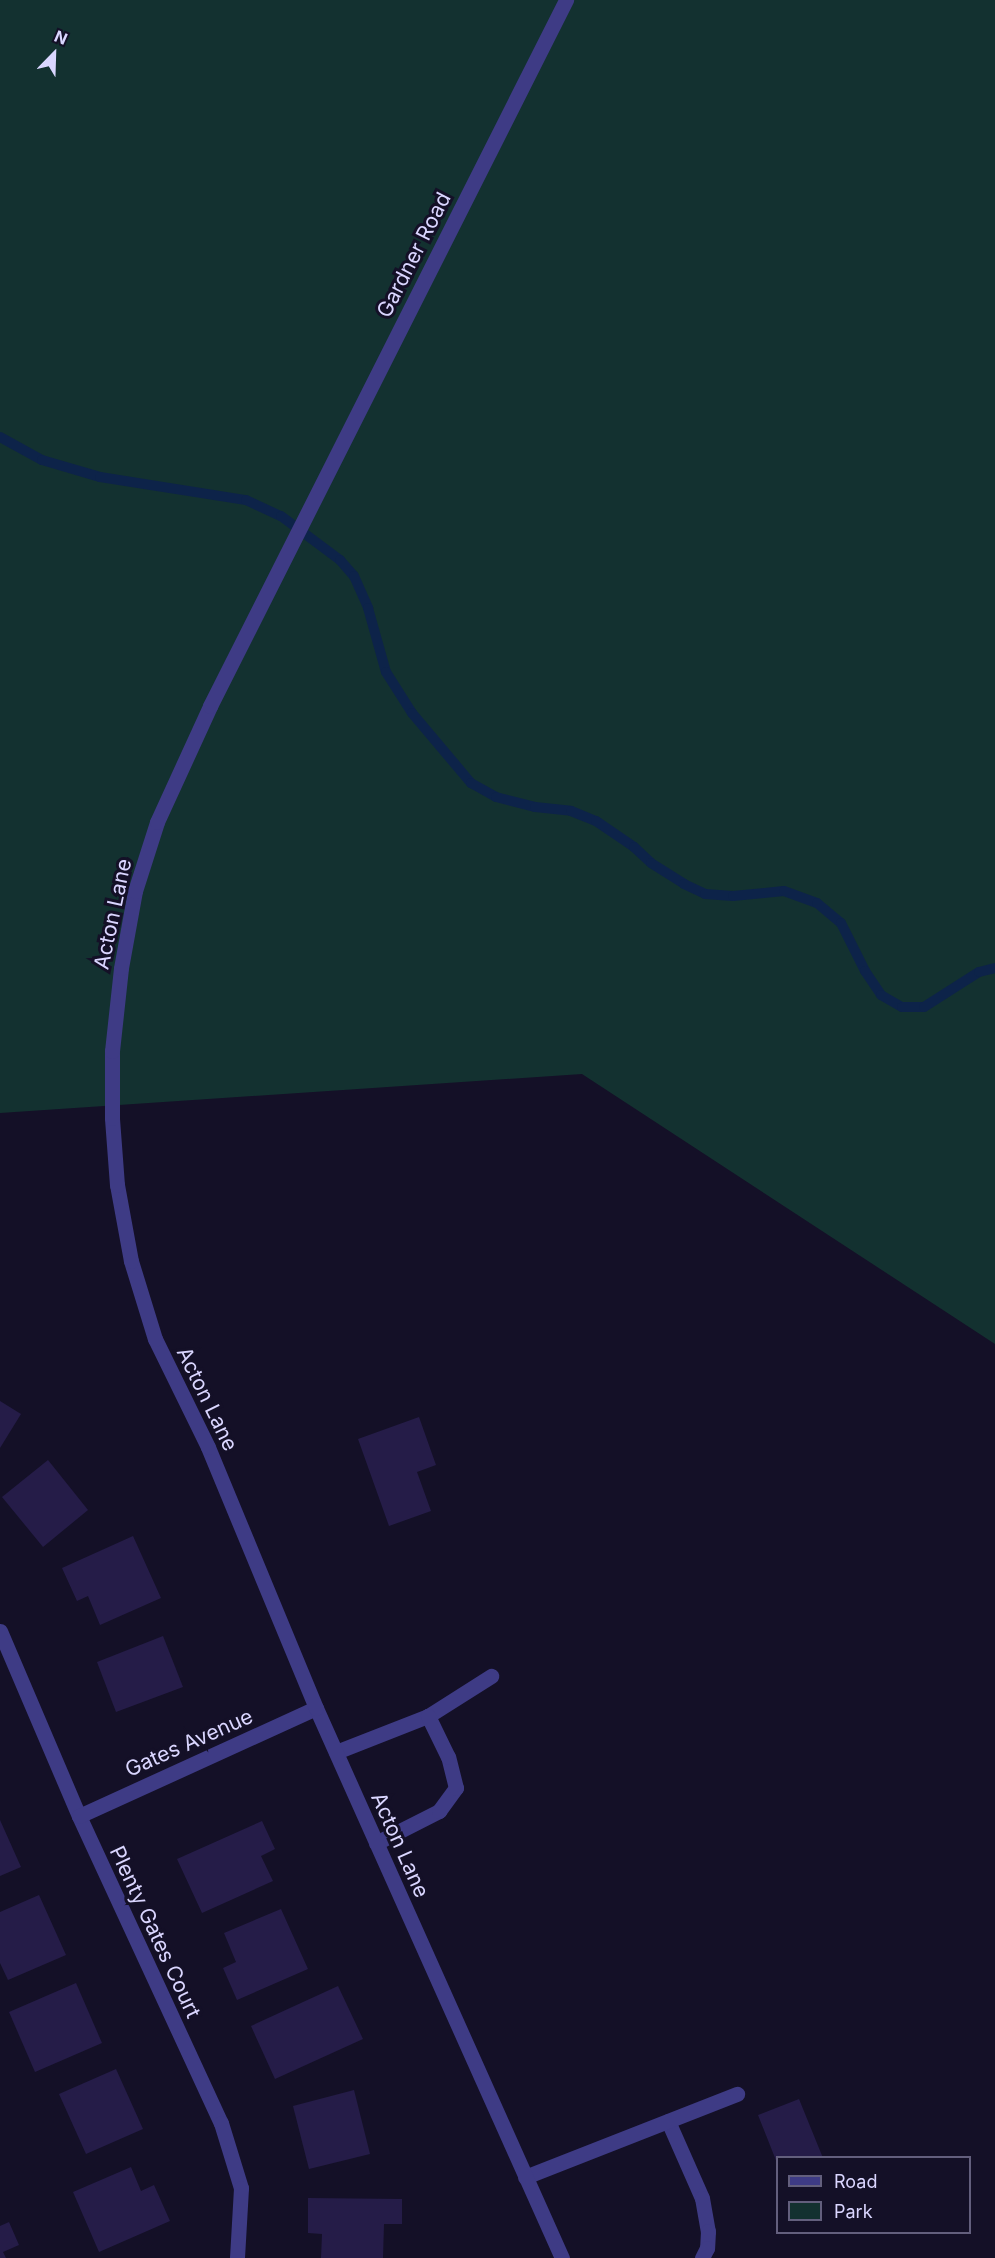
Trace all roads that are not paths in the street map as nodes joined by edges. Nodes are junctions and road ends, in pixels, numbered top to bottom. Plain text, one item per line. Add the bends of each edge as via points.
1 (566, 0) edge
2 (298, 529) joint
3 (0, 1631) edge
4 (490, 1676) dead end
5 (316, 1708) junction
6 (428, 1716) junction
7 (336, 1752) junction
8 (79, 1816) junction
9 (376, 1843) junction
10 (737, 2094) dead end
11 (668, 2121) junction
12 (525, 2177) junction
13 (237, 2258) edge
14 (562, 2258) edge
15 (702, 2258) edge

1 - 2 street, Gardner Road
2 - 5 street, Acton Lane via 157,822 135,891 112,1051 112,1118 117,1185 131,1261 155,1340 208,1447
3 - 8 street, Plenty Gates Court
4 - 6 street
5 - 7 street, Acton Lane
5 - 8 street, Gates Avenue
6 - 7 street
6 - 9 street via 448,1757 456,1788 439,1811
7 - 9 street, Acton Lane
8 - 13 street, Plenty Gates Court via 221,2123 241,2188
9 - 12 street, Acton Lane
10 - 11 street
11 - 12 street
11 - 15 street via 702,2198 708,2231
12 - 14 street, Acton Lane

